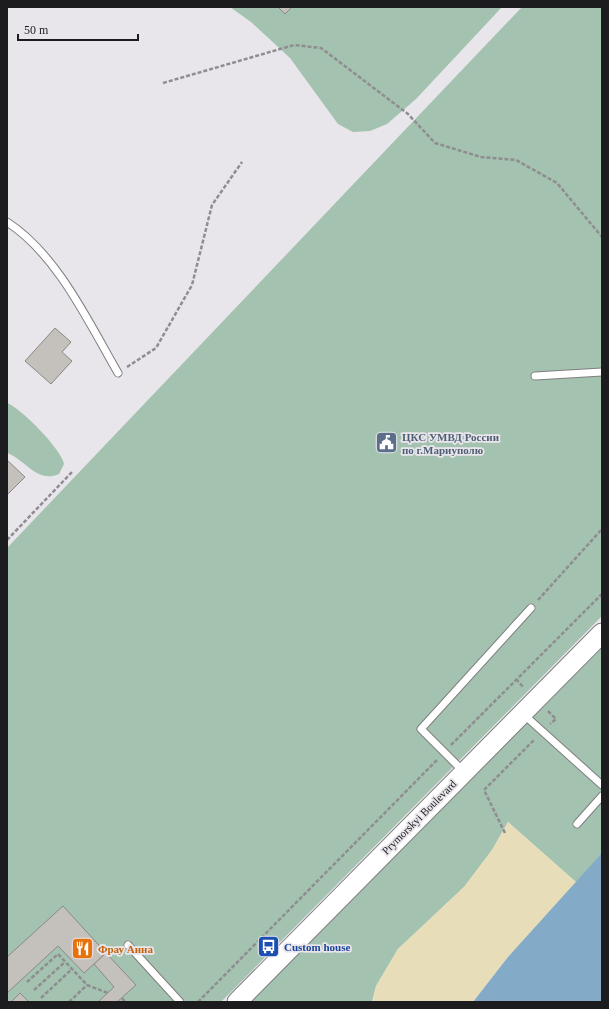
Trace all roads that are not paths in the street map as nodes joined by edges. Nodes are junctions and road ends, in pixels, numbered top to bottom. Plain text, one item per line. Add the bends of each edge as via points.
1 (7, 222) edge
2 (602, 372) edge
3 (118, 373) road end
4 (535, 376) dead end
5 (531, 608) road end
6 (602, 633) edge
7 (522, 713) junction
8 (464, 772) junction
9 (602, 785) edge
10 (602, 796) edge
11 (577, 824) dead end
12 (128, 945) dead end
13 (180, 1002) edge
14 (237, 1002) edge

1 - 3 lane via 45,257 75,299
2 - 4 lane
5 - 8 lane via 421,729
6 - 7 street, Prymorskyi Boulevard
7 - 8 street, Prymorskyi Boulevard
7 - 9 lane
8 - 14 street, Prymorskyi Boulevard
10 - 11 lane
12 - 13 lane

